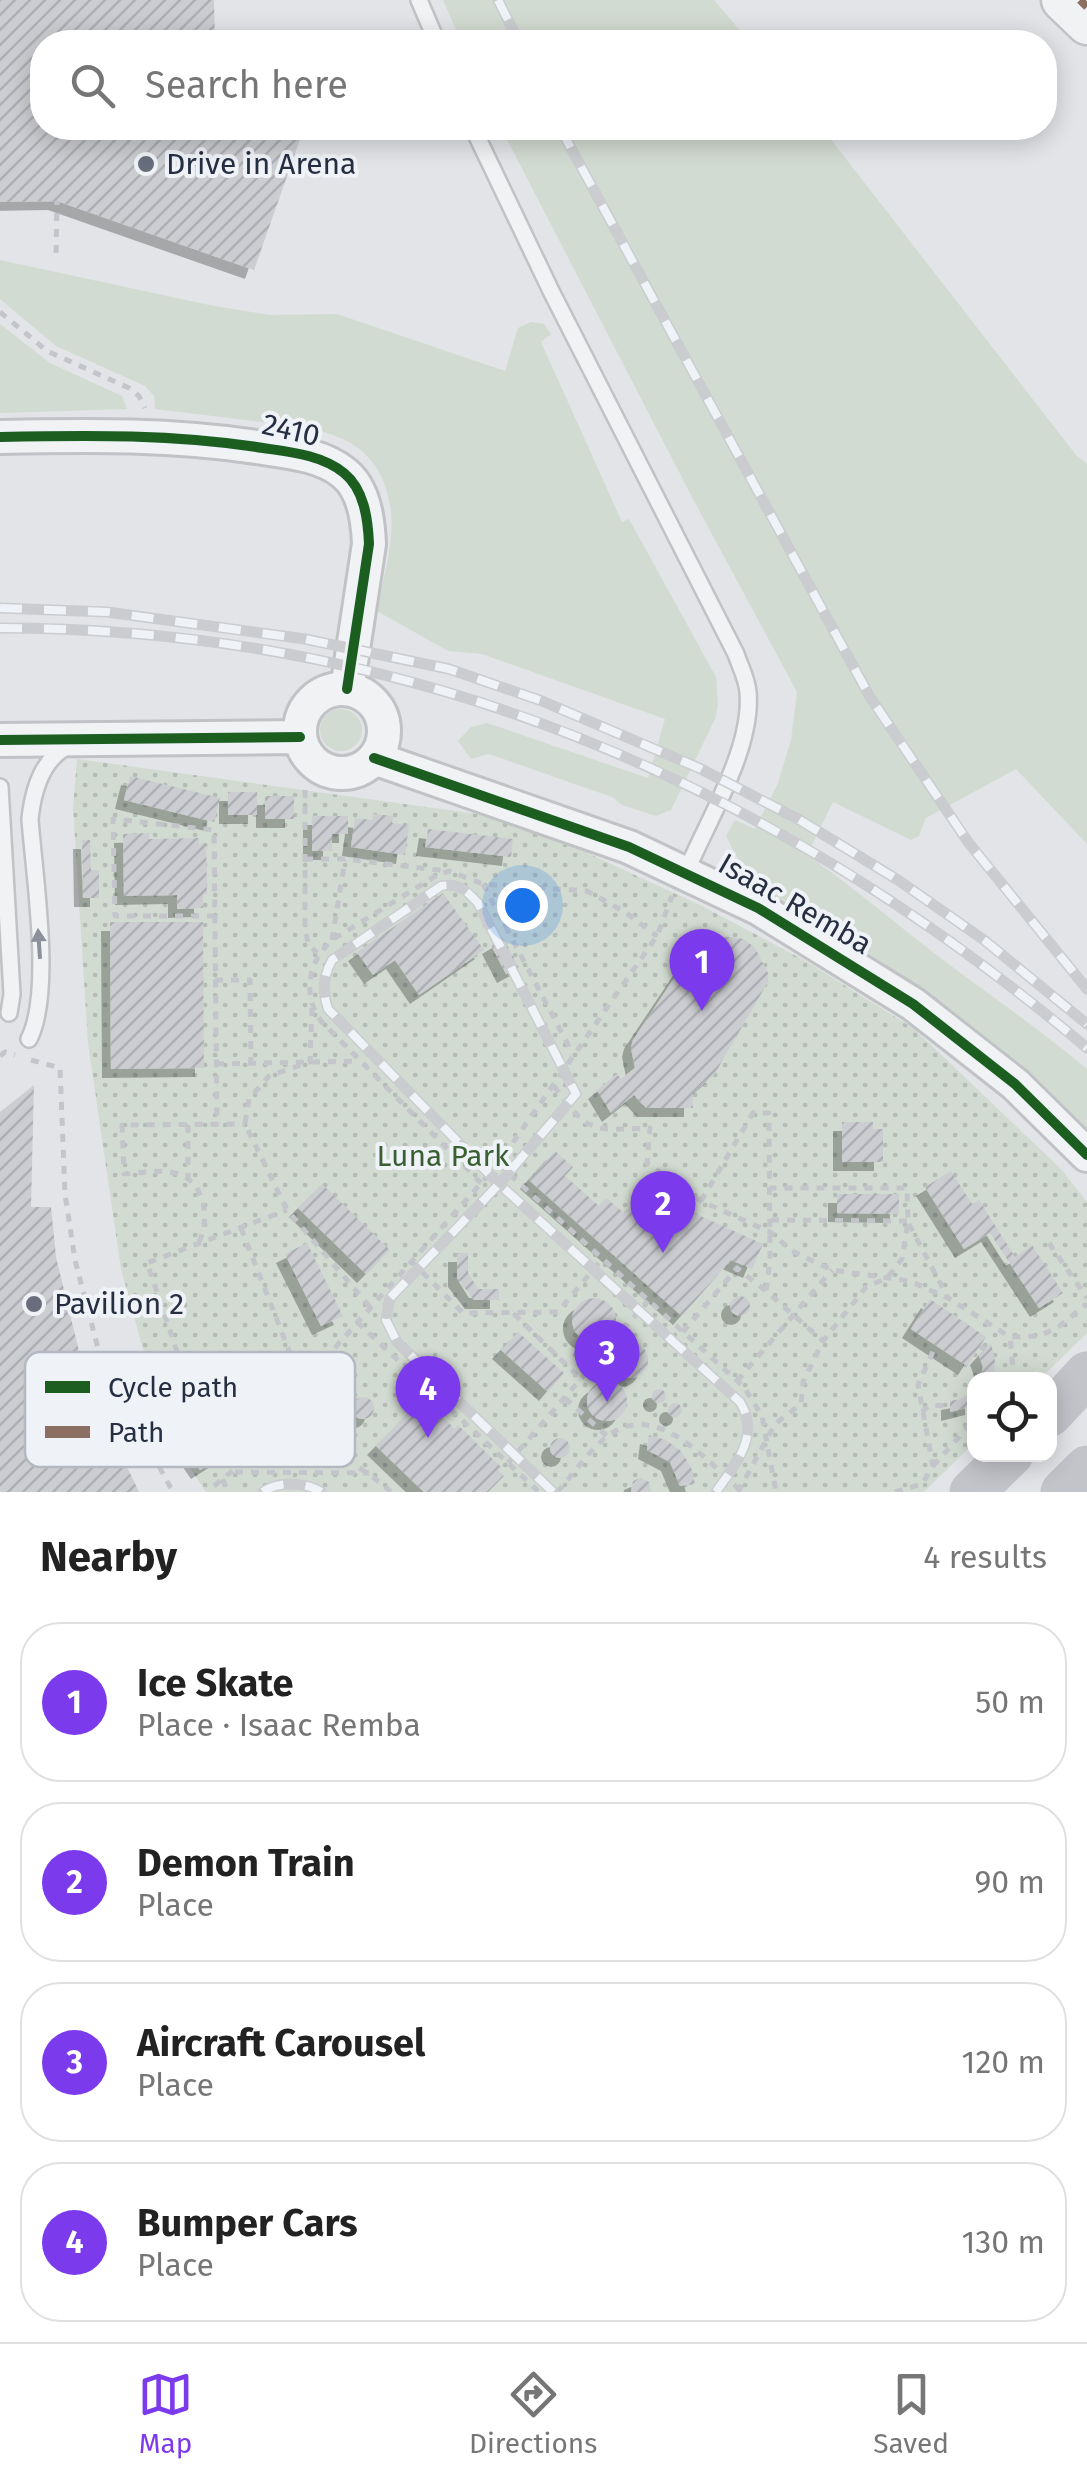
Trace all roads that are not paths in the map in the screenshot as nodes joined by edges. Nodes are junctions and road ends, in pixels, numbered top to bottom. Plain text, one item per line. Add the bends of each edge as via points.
1 (419, 0) edge
2 (1062, 0) edge
3 (1087, 24) edge
4 (432, 30) edge
5 (479, 140) edge
6 (0, 437) edge
7 (347, 689) junction
8 (300, 737) junction
9 (0, 740) edge
10 (93, 740) junction
11 (374, 758) junction
12 (0, 787) edge
13 (680, 882) junction
14 (10, 1013) dead end
15 (30, 1039) dead end
16 (1087, 1155) edge
17 (1087, 1374) edge
18 (1057, 1406) edge
19 (1003, 1462) edge
20 (1087, 1468) edge
21 (972, 1492) edge
22 (1063, 1492) edge

1 - 4 lane
2 - 3 street
5 - 13 lane via 748,688 739,750
6 - 7 street, 2410 via 147,435 233,443 322,460 345,473 358,489 369,544
7 - 8 street via 312,702
7 - 11 street via 368,698 381,715 384,737
8 - 10 street
8 - 11 street via 324,768 351,772
9 - 10 street
15 -> 10 lane via 41,984 32,797 53,756
11 - 13 street, Isaac Remba via 630,848
12 - 14 lane
13 - 16 street, Isaac Remba via 775,918 913,1004 1015,1084
17 - 18 main road
19 - 21 main road
20 - 22 main road

